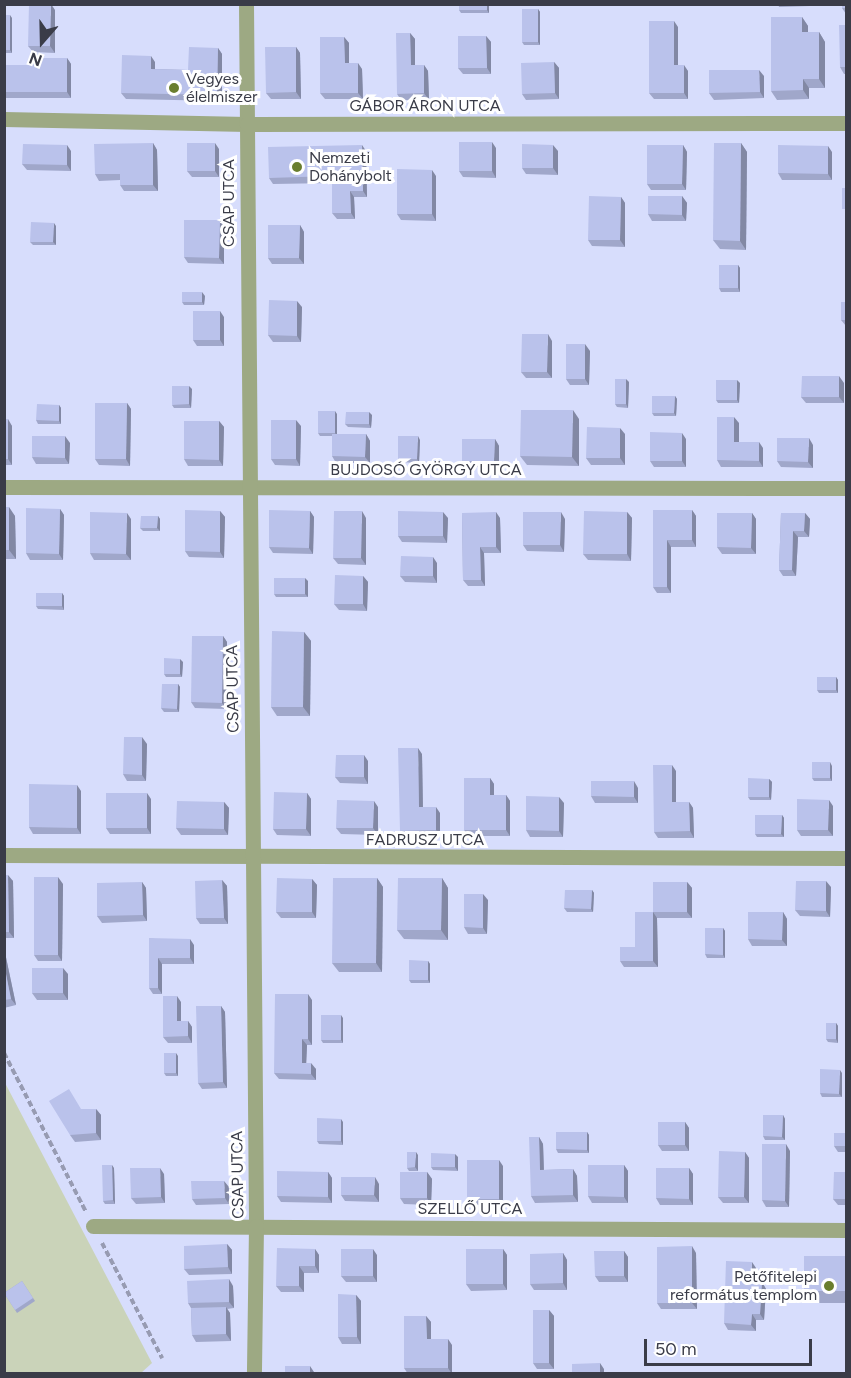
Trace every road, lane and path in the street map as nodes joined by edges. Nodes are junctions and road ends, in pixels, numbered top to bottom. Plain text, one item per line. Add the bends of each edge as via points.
1 (246, 4) edge
2 (4, 119) edge
3 (846, 123) edge
4 (247, 124) junction
5 (4, 486) edge
6 (249, 488) junction
7 (846, 488) edge
8 (4, 855) edge
9 (253, 858) junction
10 (846, 858) edge
11 (4, 1053) edge
12 (93, 1226) junction
13 (256, 1226) junction
14 (846, 1230) edge
15 (162, 1358) dead end
16 (254, 1374) edge

1 - 4 street, CSAP UTCA
2 - 4 street, GÁBOR ÁRON UTCA
3 - 4 street, GÁBOR ÁRON UTCA
4 - 6 street, CSAP UTCA
5 - 6 street, BUJDOSÓ GYÖRGY UTCA
6 - 7 street, BUJDOSÓ GYÖRGY UTCA
6 - 9 street, CSAP UTCA
8 - 9 street, FADRUSZ UTCA
9 - 10 street, FADRUSZ UTCA
9 - 13 street, CSAP UTCA
11 - 12 path
12 - 13 street, SZELLŐ UTCA
12 - 15 path
13 - 14 street, SZELLŐ UTCA
13 - 16 street, CSAP UTCA

